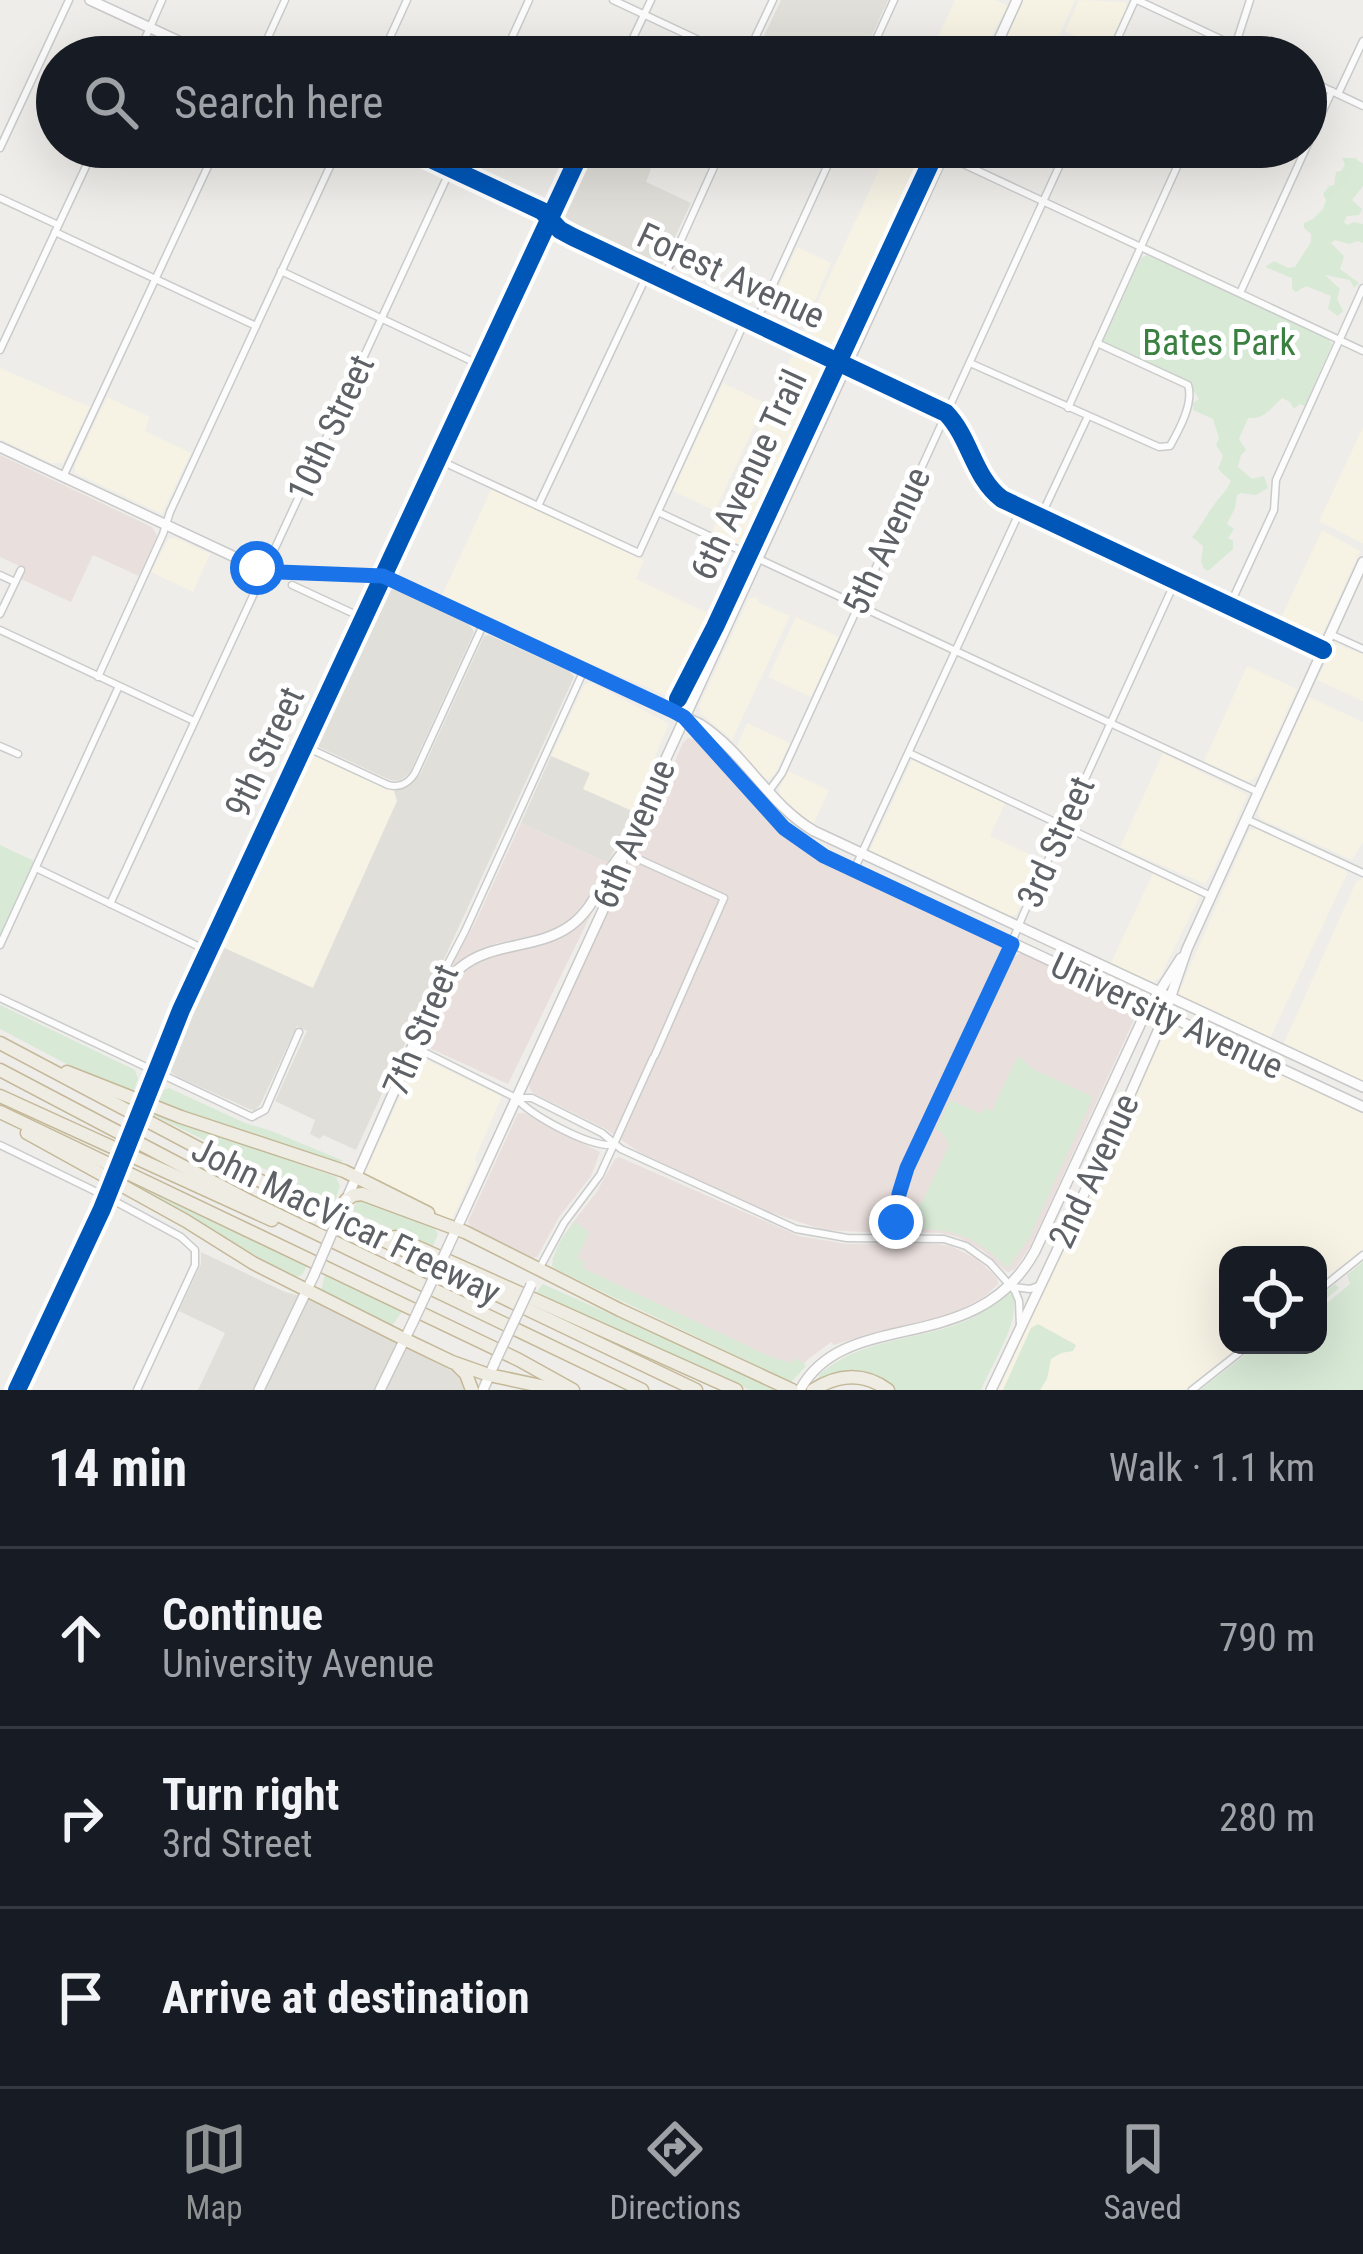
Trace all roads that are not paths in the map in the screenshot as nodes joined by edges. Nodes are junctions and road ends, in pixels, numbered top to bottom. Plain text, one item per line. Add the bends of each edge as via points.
1 (69, 0) edge
2 (90, 0) edge
3 (162, 0) edge
4 (285, 0) edge
5 (407, 0) edge
6 (529, 0) edge
7 (613, 0) edge
8 (651, 0) edge
9 (772, 0) edge
10 (894, 0) edge
11 (1017, 0) edge
12 (1136, 0) edge
13 (1250, 0) edge
14 (644, 15) junction
15 (150, 27) junction
16 (52, 36) edge
17 (146, 36) edge
18 (169, 36) edge
19 (269, 36) edge
20 (391, 36) edge
21 (513, 36) edge
22 (634, 36) edge
23 (689, 36) edge
24 (756, 36) edge
25 (878, 36) edge
26 (1001, 36) edge
27 (1119, 36) edge
28 (1214, 36) edge
29 (1236, 36) edge
30 (1363, 40) edge
31 (36, 71) edge
32 (1327, 89) edge
33 (1335, 93) junction
34 (1363, 106) edge
35 (1327, 110) edge
36 (0, 148) edge
37 (84, 168) edge
38 (207, 168) edge
39 (329, 168) edge
40 (574, 168) edge
41 (714, 168) edge
42 (826, 168) edge
43 (938, 168) edge
44 (979, 168) edge
45 (1059, 168) edge
46 (1176, 168) edge
47 (1299, 168) edge
48 (451, 169) joint
49 (0, 198) edge
50 (1044, 201) junction
51 (550, 220) junction
52 (57, 228) junction
53 (1141, 246) junction
54 (281, 272) junction
55 (648, 273) junction
56 (156, 279) junction
57 (663, 280) junction
58 (1363, 288) edge
59 (1240, 292) junction
60 (382, 319) junction
61 (751, 322) junction
62 (256, 326) junction
63 (1340, 340) junction
64 (1097, 343) junction
65 (0, 350) edge
66 (1363, 351) edge
67 (970, 363) junction
68 (482, 366) junction
69 (846, 366) junction
70 (1067, 408) junction
71 (946, 413) junction
72 (1088, 416) junction
73 (0, 447) edge
74 (439, 460) junction
75 (64, 477) junction
76 (538, 506) junction
77 (1021, 509) junction
78 (658, 512) junction
79 (1040, 518) junction
80 (165, 525) junction
81 (758, 559) junction
82 (1363, 562) edge
83 (21, 570) dead end
84 (265, 570) junction
85 (0, 574) edge
86 (383, 576) junction
87 (15, 582) junction
88 (1175, 582) junction
89 (292, 585) dead end
90 (858, 605) junction
91 (1229, 607) junction
92 (0, 614) edge
93 (363, 617) junction
94 (484, 623) junction
95 (0, 630) edge
96 (1330, 634) junction
97 (1363, 649) edge
98 (1323, 650) junction
99 (956, 651) junction
100 (584, 670) junction
101 (98, 676) junction
102 (119, 686) junction
103 (684, 717) junction
104 (194, 722) junction
105 (1110, 723) junction
106 (0, 746) edge
107 (304, 746) junction
108 (909, 753) junction
109 (18, 754) dead end
110 (1258, 792) junction
111 (763, 796) junction
112 (1246, 818) junction
113 (1063, 826) junction
114 (623, 852) junction
115 (862, 854) junction
116 (36, 868) junction
117 (854, 870) junction
118 (1363, 872) edge
119 (1211, 896) junction
120 (110, 904) junction
121 (1018, 927) junction
122 (1012, 944) junction
123 (0, 945) edge
124 (1187, 949) junction
125 (208, 952) junction
126 (1158, 992) junction
127 (437, 994) junction
128 (0, 998) edge
129 (1171, 998) junction
130 (1149, 1008) junction
131 (1164, 1016) junction
132 (299, 1032) dead end
133 (0, 1043) edge
134 (414, 1046) junction
135 (30, 1059) junction
136 (0, 1070) edge
137 (155, 1072) junction
138 (1363, 1087) edge
139 (0, 1096) edge
140 (516, 1098) junction
141 (1363, 1107) edge
142 (0, 1114) edge
143 (1107, 1144) junction
144 (0, 1145) edge
145 (613, 1145) junction
146 (1082, 1150) junction
147 (356, 1176) junction
148 (272, 1186) junction
149 (109, 1192) junction
150 (346, 1200) junction
151 (450, 1227) junction
152 (311, 1232) junction
153 (1043, 1232) junction
154 (897, 1238) junction
155 (1057, 1251) junction
156 (1363, 1255) edge
157 (539, 1269) junction
158 (1041, 1284) junction
159 (1327, 1284) edge
160 (1010, 1285) junction
161 (305, 1290) junction
162 (1020, 1329) junction
163 (404, 1339) junction
164 (1238, 1354) edge
165 (452, 1362) junction
166 (492, 1369) junction
167 (818, 1387) edge
168 (17, 1390) edge
169 (136, 1390) edge
170 (259, 1390) edge
171 (380, 1390) edge
172 (472, 1390) edge
173 (482, 1390) edge
174 (560, 1390) edge
175 (573, 1390) edge
176 (642, 1390) edge
177 (696, 1390) edge
178 (736, 1390) edge
179 (796, 1390) edge
180 (888, 1390) edge
181 (991, 1390) edge
182 (1192, 1390) edge

1 - 16 street
2 - 15 main road
3 - 15 street
4 - 19 street
5 - 20 street
6 - 21 street
7 - 14 street
8 - 14 street
9 - 24 street
10 - 25 street
11 - 26 main road
12 - 27 street
12 - 28 street
13 - 29 street
14 - 22 street
14 - 23 street
15 - 17 street
15 - 18 main road
30 - 33 street
31 - 36 street
32 - 33 street
33 - 34 street
33 - 35 street
37 - 52 street
38 - 56 street
39 - 54 street
40 - 51 street, 9th Street
41 - 57 street
42 - 61 street
43 - 69 main road, 6th Avenue
44 - 50 street
45 - 50 street, 5th Avenue
46 - 53 street
47 - 59 street
48 - 51 main road, Forest Avenue
48 - 60 street, 10th Street
49 - 52 street
50 - 53 street
50 - 67 street, 5th Avenue
51 - 55 main road, Forest Avenue
51 - 68 street, 9th Street
52 - 56 street
52 - 65 street
53 - 59 street
53 - 64 street
54 - 60 street
54 - 62 street
55 - 57 main road, Forest Avenue
55 - 76 street
56 - 62 street
56 - 75 street
57 - 61 main road, Forest Avenue
58 - 63 street
59 - 63 street
60 - 68 street
60 - 84 street, 10th Street
61 - 69 main road, Forest Avenue
61 - 78 street
62 - 80 street
63 - 66 street
63 - 91 street
64 - 70 street
64 - 72 street via 1191,389 1165,448
67 - 70 street
67 - 71 street, 5th Avenue
68 - 74 street, 9th Street
69 - 71 main road, Forest Avenue
69 - 81 main road, 6th Avenue
70 - 72 street
71 - 77 main road via 987,485
71 - 90 street, 5th Avenue
72 - 79 street
73 - 75 main road, University Avenue
74 - 76 street
74 - 86 street, 9th Street
75 - 80 main road, University Avenue
76 - 78 street via 639,553
77 - 79 main road
77 - 99 street
78 - 81 street
79 - 88 main road
80 - 84 main road, University Avenue
80 - 101 street
81 - 90 street
81 - 103 main road, 6th Avenue
82 - 96 main road, 2nd Avenue
83 - 87 street
84 - 86 main road, University Avenue
84 - 104 street, 10th Street
85 - 87 street
86 - 93 main road, 9th Street
86 - 94 main road, University Avenue
87 - 92 street
88 - 91 main road
88 - 105 street, 3rd Street
89 - 93 street
90 - 99 street
90 - 111 street, 5th Avenue via 782,772
91 - 98 main road
93 - 107 main road, 9th Street
94 - 100 main road, University Avenue
94 - 107 street via 404,784 388,785
95 - 101 street
96 - 97 street
96 - 98 main road, 2nd Avenue
98 - 110 main road, 2nd Avenue
99 - 105 street
99 - 108 street
100 - 103 main road, University Avenue
100 - 127 street, 7th Street
101 - 102 street
102 - 104 street
102 - 116 street
103 - 111 main road, University Avenue
103 - 114 main road, 6th Avenue
104 - 120 street, 10th Street
105 - 110 street
105 - 113 street, 3rd Street
106 - 109 street
107 - 125 main road, 9th Street
108 - 113 street
108 - 115 street
110 - 112 main road, 2nd Avenue
111 - 115 main road, University Avenue
111 - 117 main road, University Avenue via 801,842
112 - 118 street
112 - 119 main road, 2nd Avenue
113 - 119 street
113 - 121 street, 3rd Street
114 - 127 main road via 571,926 485,952
114 - 140 main road, 6th Avenue
114 - 145 street via 724,898
115 - 117 street
115 - 121 main road, University Avenue
116 - 120 street
116 - 123 street
117 - 122 main road, University Avenue
119 - 124 main road, 2nd Avenue
120 - 125 street
121 - 122 street, 3rd Street
121 - 126 main road, University Avenue
122 - 130 main road, University Avenue
122 - 154 street, 3rd Street via 907,1168
124 - 126 main road, 2nd Avenue
124 - 129 main road, 2nd Avenue
125 - 137 main road, 9th Street
126 - 129 main road, University Avenue
126 - 130 main road, 2nd Avenue
127 - 134 main road, 7th Street
128 - 137 street
129 - 131 main road, 2nd Avenue
129 - 138 main road, University Avenue
130 - 131 main road, University Avenue
130 - 146 main road, 2nd Avenue
131 - 141 main road, University Avenue
131 - 143 main road, 2nd Avenue
132 - 137 street via 260,1115
133 - 135 highway, John MacVicar Freeway
134 - 140 street
134 - 147 main road, 7th Street
135 - 147 highway
135 - 148 highway, John MacVicar Freeway
136 - 152 highway, John MacVicar Freeway
137 - 149 main road, 9th Street, bridge
139 - 152 highway
140 - 145 street via 596,1144
140 - 151 main road, 6th Avenue
142 - 161 highway
142 - 175 highway
143 - 146 main road
143 - 155 main road, 2nd Avenue
144 - 149 street
145 - 154 street via 796,1229
145 - 157 street
146 - 153 main road, 2nd Avenue
147 - 150 main road, 7th Street
147 - 151 highway
148 - 177 highway, John MacVicar Freeway
148 - 178 highway
149 - 168 main road, 9th Street
149 - 169 street via 187,1240 196,1255
150 - 151 highway via 362,1194
150 - 161 main road, 7th Street, bridge
151 - 157 highway
151 - 163 main road, 6th Avenue, bridge
152 - 176 highway, John MacVicar Freeway
153 - 155 main road
153 - 160 main road, 2nd Avenue
154 - 160 street via 956,1242
155 - 158 main road, 2nd Avenue
156 - 159 street
157 - 166 main road, bridge
157 - 179 highway
158 - 160 street
158 - 162 main road, 2nd Avenue
160 - 162 street
160 - 179 main road via 964,1316 844,1348
161 - 163 highway
161 - 170 main road, 7th Street
162 - 181 main road, 2nd Avenue
163 - 165 highway
163 - 171 main road, 6th Avenue
164 - 182 street
165 - 166 highway
165 - 172 highway
166 - 173 main road
166 - 174 highway
167 - 180 highway via 862,1377

